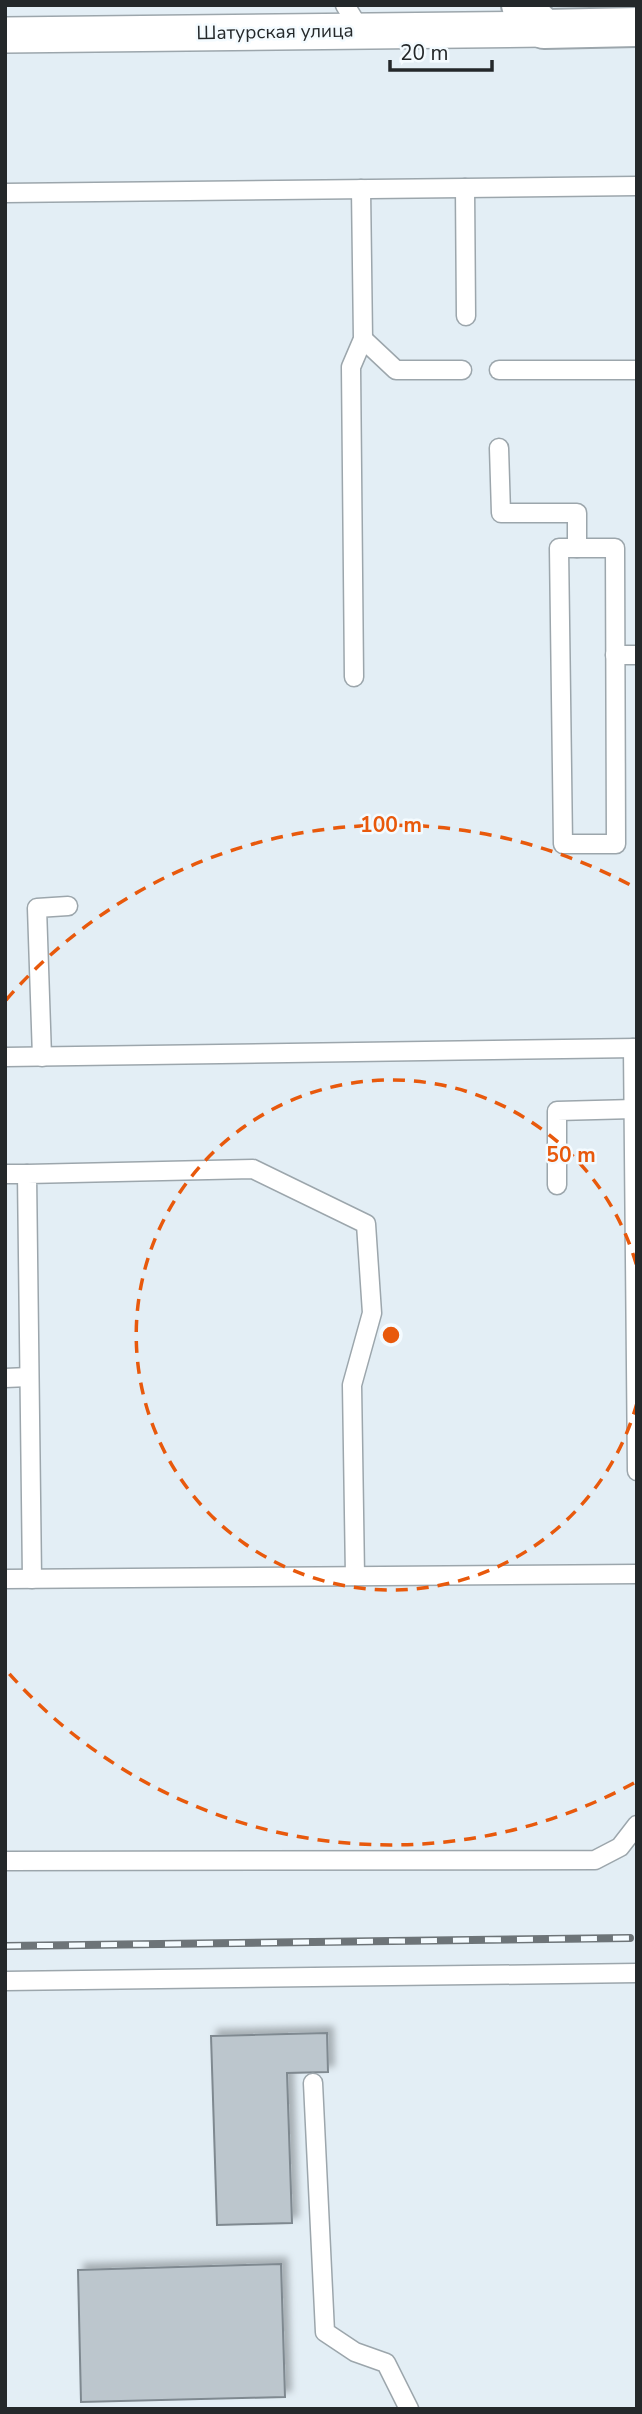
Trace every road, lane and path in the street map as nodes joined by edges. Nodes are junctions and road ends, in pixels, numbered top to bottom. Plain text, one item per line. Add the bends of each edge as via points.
1 (533, 17) edge
2 (353, 18) edge
3 (637, 27) edge
4 (5, 35) edge
5 (637, 186) edge
6 (465, 188) junction
7 (362, 189) junction
8 (5, 193) edge
9 (466, 316) dead end
10 (363, 340) junction
11 (462, 370) dead end
12 (499, 370) dead end
13 (637, 370) edge
14 (499, 448) dead end
15 (578, 548) junction
16 (615, 655) junction
17 (637, 655) edge
18 (354, 677) dead end
19 (68, 906) dead end
20 (635, 1048) edge
21 (5, 1057) edge
22 (42, 1057) junction
23 (634, 1109) junction
24 (5, 1174) edge
25 (26, 1174) junction
26 (557, 1185) dead end
27 (29, 1377) junction
28 (5, 1378) edge
29 (637, 1471) edge
30 (637, 1574) edge
31 (355, 1576) junction
32 (5, 1579) edge
33 (32, 1579) junction
34 (637, 1825) edge
35 (5, 1861) edge
36 (637, 1973) edge
37 (5, 1982) edge
38 (313, 2084) dead end
39 (409, 2409) edge

1 - 2 street, Шатурская улица
1 - 3 main road, Шатурская улица
2 - 4 street, Шатурская улица
5 - 6 lane
6 - 7 lane
6 - 9 lane
7 - 8 lane
7 - 10 lane
10 - 11 lane via 396,370
10 - 18 lane via 351,367
12 - 13 lane
14 - 15 lane via 500,513 577,513
15 - 16 lane via 615,548
15 - 16 lane via 559,548 563,844 616,844
16 - 17 lane
19 - 22 lane via 37,908
20 - 22 lane
20 - 23 lane
21 - 22 lane
23 - 26 lane via 557,1111
23 - 29 lane
24 - 25 lane
25 - 27 lane
25 - 31 lane via 253,1169 366,1224 372,1313 352,1385
27 - 28 lane
27 - 33 lane
30 - 31 lane
31 - 33 lane
32 - 33 lane
34 - 35 lane via 620,1847 595,1860
36 - 37 lane
38 - 39 lane via 325,2332 355,2352 386,2363

